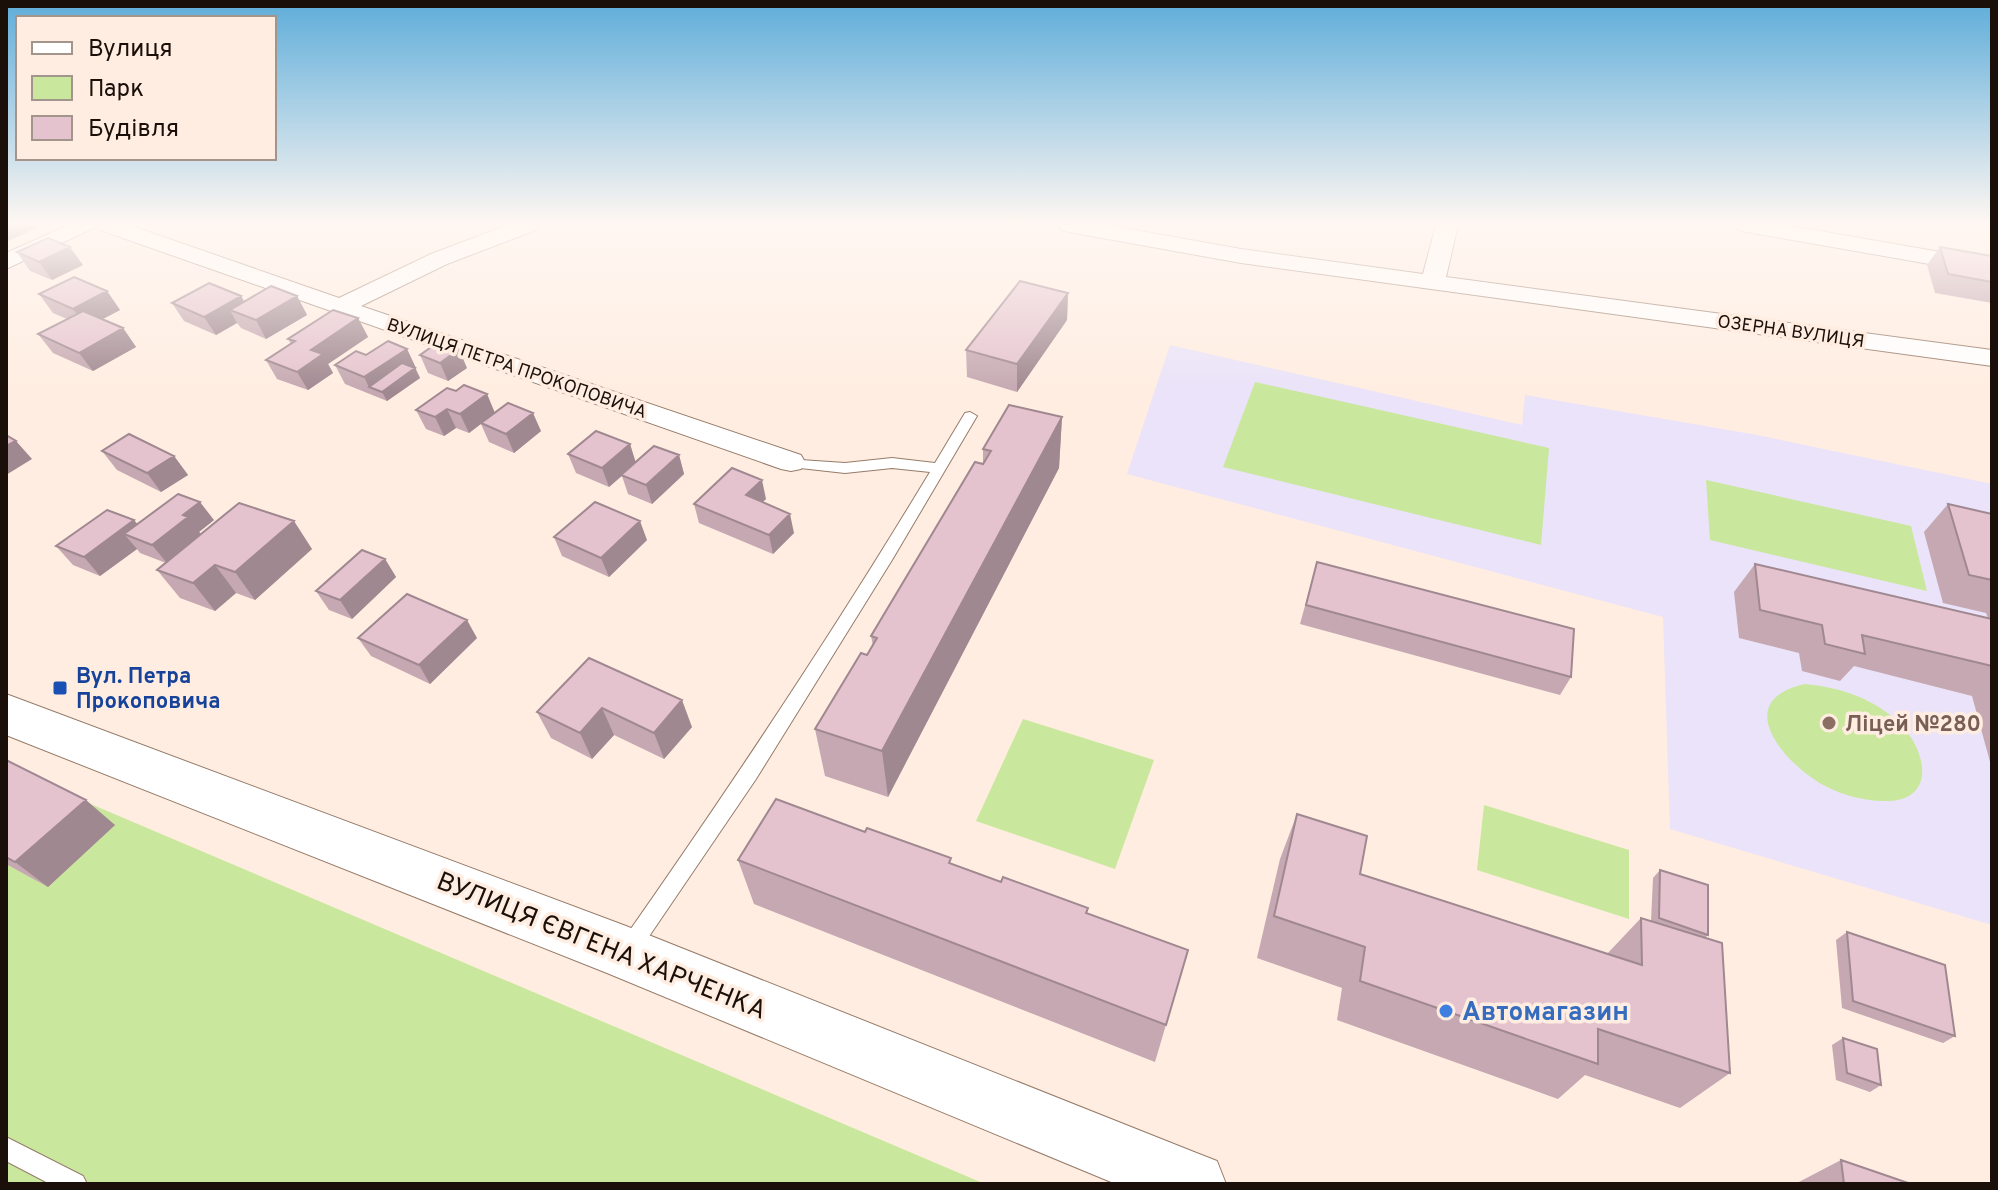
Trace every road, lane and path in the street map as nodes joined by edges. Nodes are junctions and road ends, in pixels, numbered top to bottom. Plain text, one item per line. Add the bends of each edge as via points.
1 (268, 281) edge
2 (395, 281) edge
3 (1415, 281) edge
4 (1432, 283) joint
5 (342, 306) junction
6 (1992, 358) edge
7 (970, 416) dead end
8 (791, 462) joint
9 (938, 468) junction
10 (6, 714) edge
11 (626, 953) junction
12 (6, 1149) edge
13 (75, 1184) edge
14 (1194, 1184) edge

1 - 5 street, ВУЛИЦЯ ПЕТРА ПРОКОПОВИЧА
2 - 5 street
3 - 4 street, ОЗЕРНА ВУЛИЦЯ
4 - 6 street, ОЗЕРНА ВУЛИЦЯ
5 - 8 street, ВУЛИЦЯ ПЕТРА ПРОКОПОВИЧА
7 - 9 lane
8 - 9 lane
9 - 11 lane via 758,760
10 - 11 main road, ВУЛИЦЯ ЄВГЕНА ХАРЧЕНКА
11 - 14 main road, ВУЛИЦЯ ЄВГЕНА ХАРЧЕНКА
12 - 13 lane

